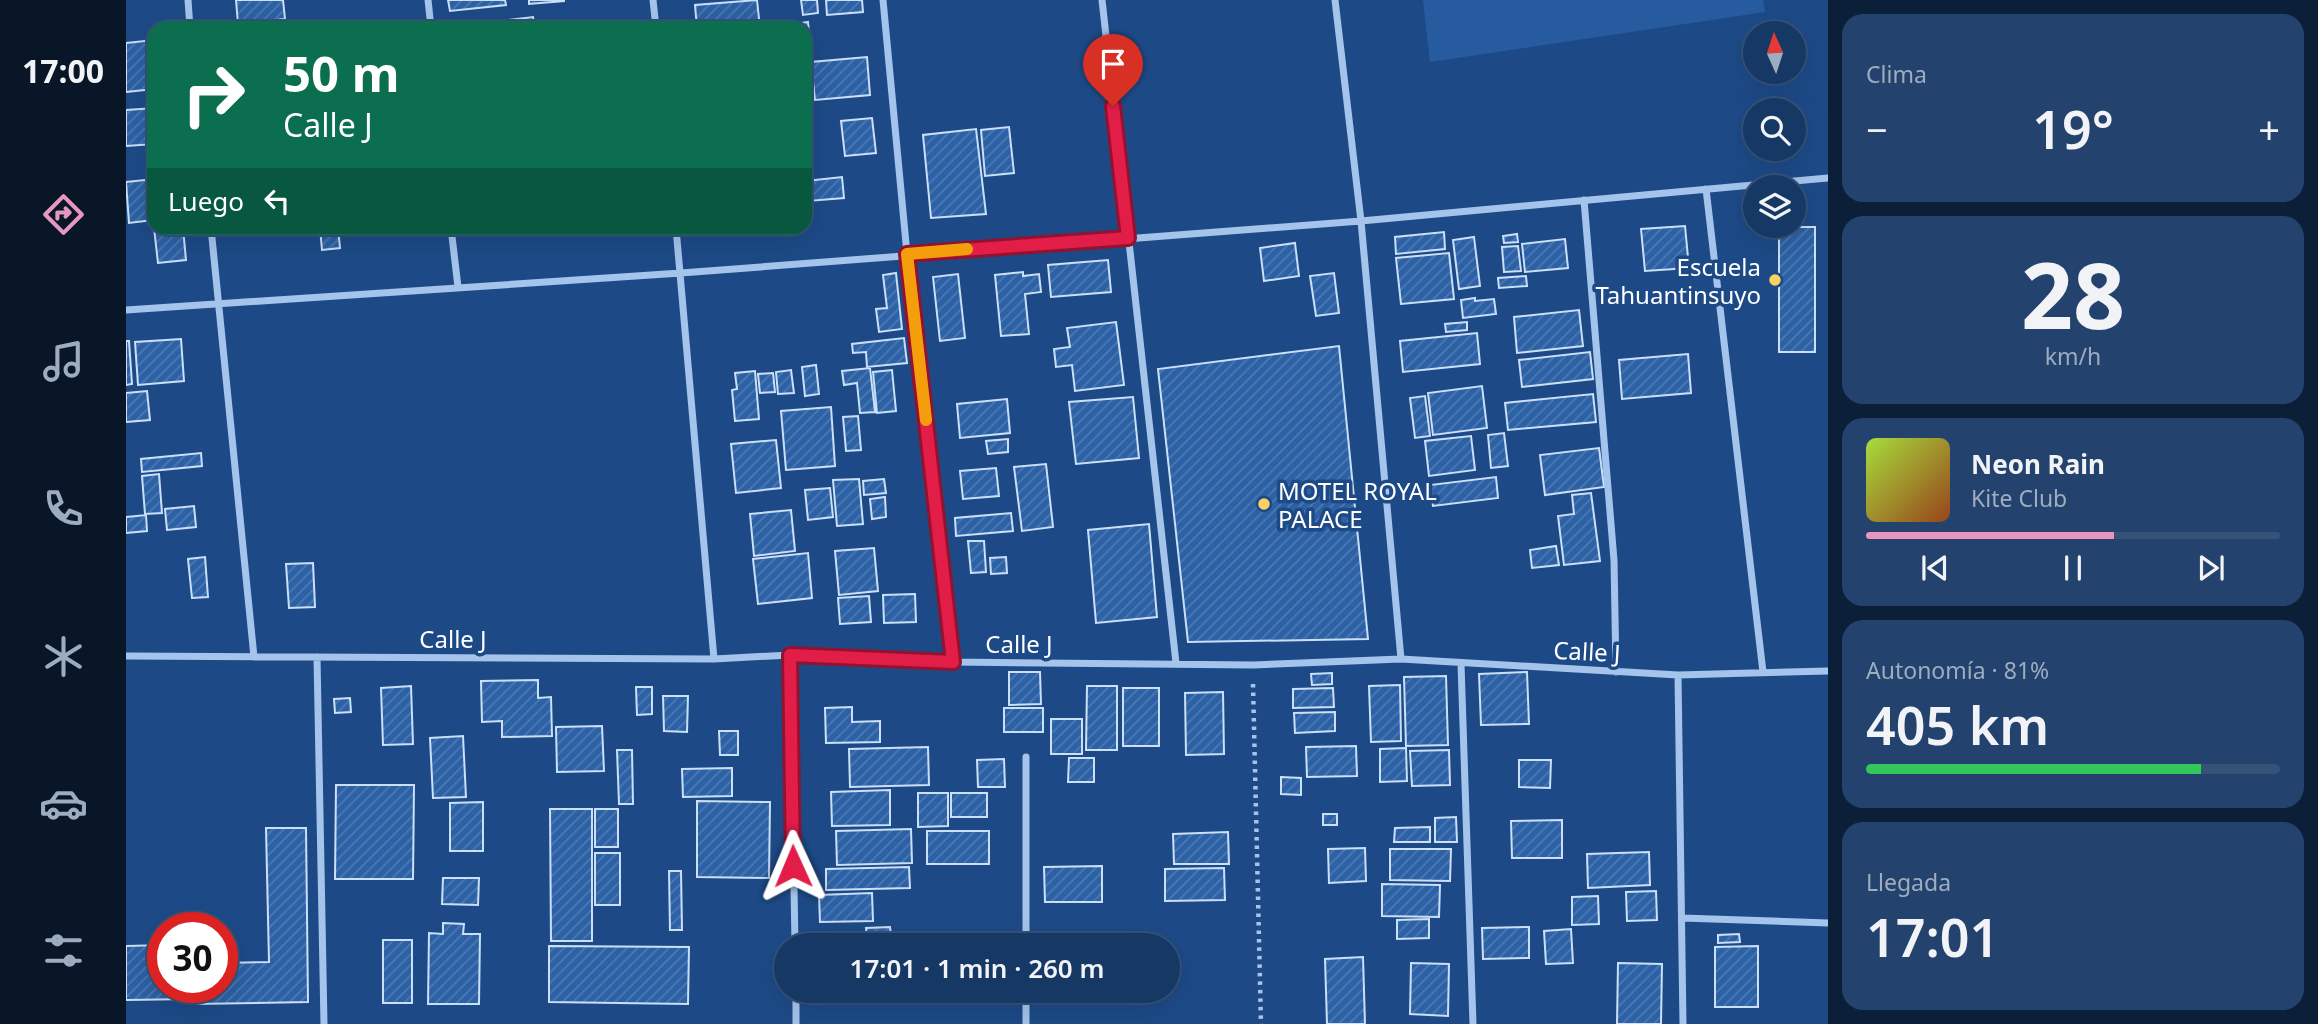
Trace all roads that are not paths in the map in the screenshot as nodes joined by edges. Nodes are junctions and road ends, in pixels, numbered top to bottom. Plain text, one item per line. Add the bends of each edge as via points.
1 (188, 0) edge
2 (428, 0) edge
3 (653, 0) edge
4 (883, 0) edge
5 (1102, 0) edge
6 (1335, 0) edge
7 (190, 21) edge
8 (430, 21) edge
9 (655, 21) edge
10 (1828, 178) edge
11 (1706, 189) junction
12 (1584, 200) junction
13 (1361, 221) junction
14 (212, 235) edge
15 (452, 235) edge
16 (677, 235) edge
17 (1128, 238) junction
18 (907, 254) junction
19 (681, 272) junction
20 (458, 287) junction
21 (219, 306) junction
22 (126, 310) edge
23 (790, 655) junction
24 (126, 656) edge
25 (254, 657) junction
26 (317, 657) junction
27 (714, 659) junction
28 (1401, 659) junction
29 (953, 662) junction
30 (1176, 663) junction
31 (1461, 664) junction
32 (1828, 671) edge
33 (1616, 672) junction
34 (1763, 672) junction
35 (1678, 675) junction
36 (1026, 757) dead end
37 (1682, 918) junction
38 (1828, 923) edge
39 (795, 933) edge
40 (1026, 933) edge
41 (796, 1003) edge
42 (1026, 1003) edge
43 (324, 1024) edge
44 (796, 1024) edge
45 (1026, 1024) edge
46 (1474, 1024) edge
47 (1683, 1024) edge

1 - 7 street
2 - 8 street
3 - 9 street
4 - 18 street
5 - 17 street
6 - 13 street
10 - 11 street
11 - 12 street
11 - 34 street
12 - 13 street
12 - 33 street via 1614,559
13 - 17 street
13 - 28 street
14 - 21 street
15 - 20 street
16 - 19 street
17 - 18 street
17 - 30 street
18 - 19 street
18 - 29 street
19 - 20 street
19 - 27 street
20 - 21 street
21 - 22 street
21 - 25 street
23 - 27 street, Calle J
23 - 29 street, Calle J
23 - 39 street
24 - 25 street, Calle J
25 - 26 street, Calle J
26 - 27 street, Calle J
26 - 43 street
28 - 30 street, Calle J
28 - 31 street, Calle J
29 - 30 street, Calle J
31 - 33 street, Calle J
31 - 46 street
32 - 34 street, Calle J
33 - 35 street, Calle J
34 - 35 street, Calle J
35 - 37 street
36 - 40 street
37 - 38 street
37 - 47 street
41 - 44 street
42 - 45 street

